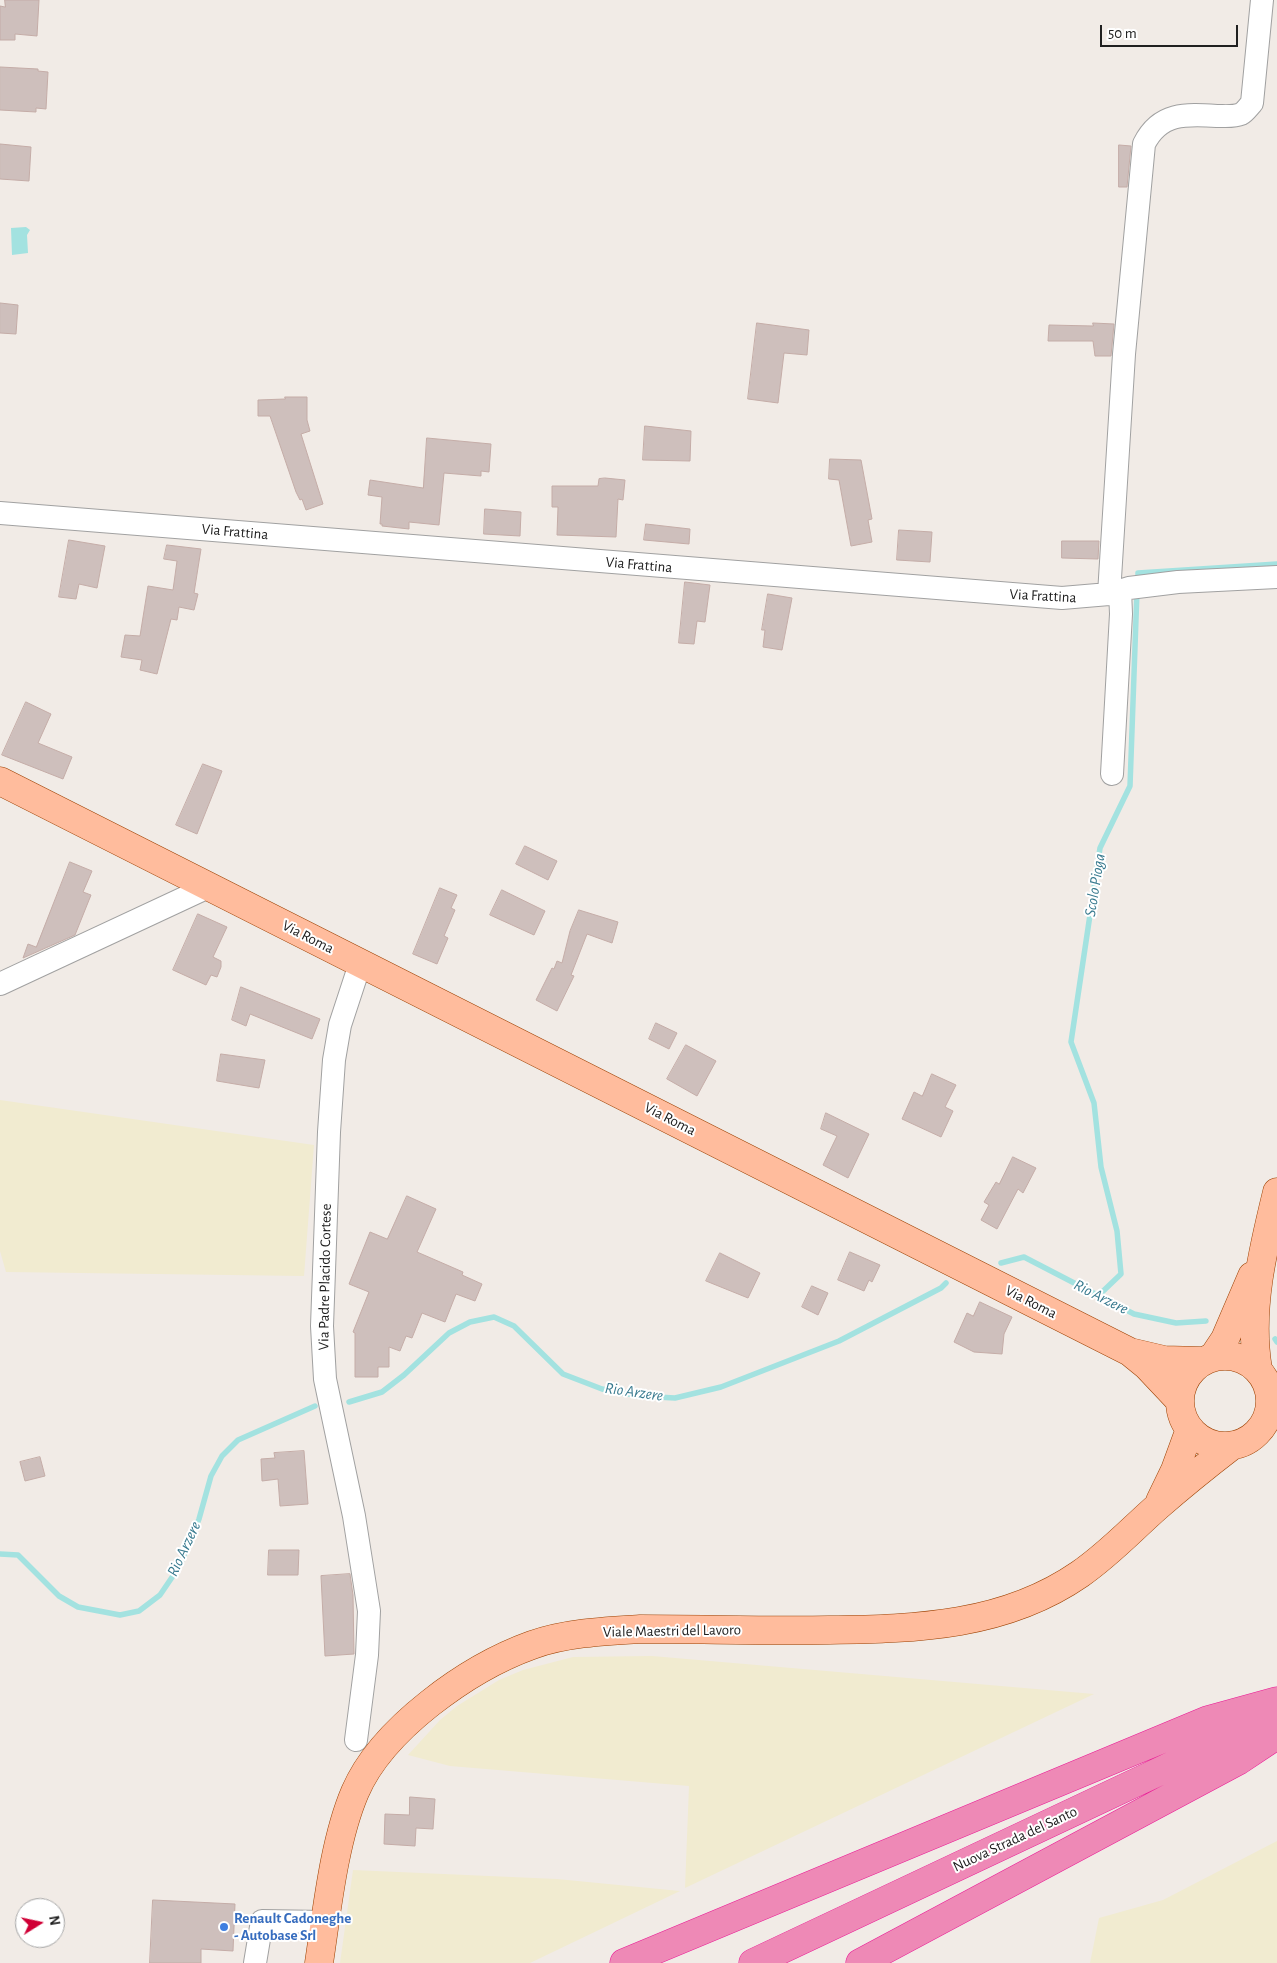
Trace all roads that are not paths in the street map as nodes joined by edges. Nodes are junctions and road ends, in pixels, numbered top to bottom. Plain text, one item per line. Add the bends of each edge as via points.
1 (1262, 0) edge
2 (0, 513) edge
3 (1277, 577) edge
4 (1126, 590) junction
5 (1112, 774) dead end
6 (0, 781) edge
7 (208, 887) junction
8 (360, 964) junction
9 (0, 984) edge
10 (1277, 1192) edge
11 (1261, 1257) junction
12 (1130, 1352) junction
13 (1207, 1359) junction
14 (1258, 1369) junction
15 (1274, 1398) edge
16 (1180, 1402) junction
17 (1190, 1429) junction
18 (1255, 1440) edge
19 (1157, 1507) junction
20 (1277, 1702) edge
21 (1277, 1716) edge
22 (1277, 1736) edge
23 (356, 1740) dead end
24 (325, 1922) junction
25 (255, 1963) edge
26 (319, 1963) edge
27 (624, 1963) edge
28 (753, 1963) edge
29 (860, 1963) edge

1 - 4 street via 1252,103 1242,114 1186,114 1169,118 1150,132 1144,144 1124,354
2 - 4 street, Via Frattina via 1062,598
3 - 4 street, Via Frattina
4 - 5 street via 1121,614
6 - 7 main road, Via Roma
7 - 8 main road, Via Roma
7 - 9 street
8 - 12 main road, Via Roma
8 - 23 street, Via Padre Placido Cortese via 340,1025 334,1060 322,1326 325,1379 354,1516 368,1611 367,1655
10 - 11 main road
11 - 13 main road via 1224,1339
11 - 14 main road via 1255,1348
12 - 13 main road, Via Roma via 1164,1360
12 - 16 main road, Via Roma
13 - 14 main road via 1229,1355
13 - 16 main road via 1190,1372
14 - 15 main road
15 - 18 main road
16 - 17 main road
17 - 18 main road via 1202,1440 1217,1446
17 - 19 main road, Viale Maestri del Lavoro via 1176,1470
18 - 19 main road, Viale Maestri del Lavoro
19 - 24 main road, Viale Maestri del Lavoro via 1126,1538 1080,1574 1047,1594 1009,1610 969,1621 908,1629 606,1631 532,1645 483,1667 445,1690 404,1725 355,1791 341,1833
20 - 27 highway via 1208,1720
21 - 28 highway, Nuova Strada del Santo
22 - 29 highway via 1238,1761
24 - 25 street via 262,1920
24 - 26 main road, Viale Maestri del Lavoro

